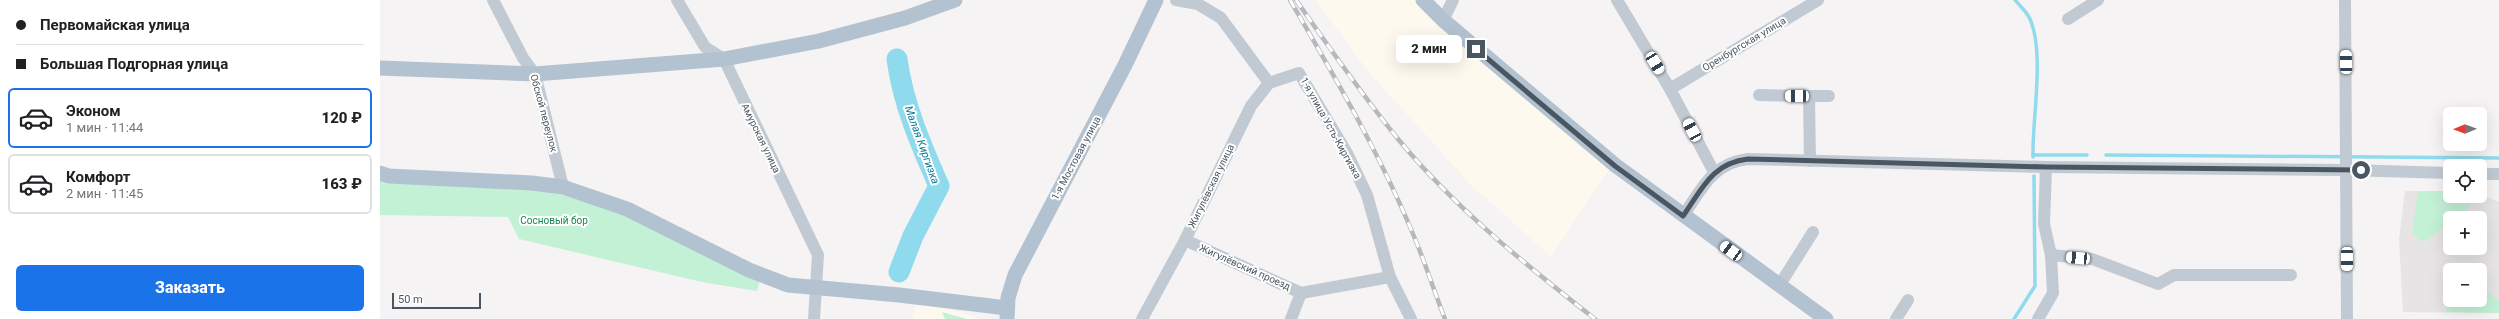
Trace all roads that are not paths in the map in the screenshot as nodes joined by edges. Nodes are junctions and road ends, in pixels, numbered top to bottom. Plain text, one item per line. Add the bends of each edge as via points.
1 (493, 0) edge
2 (678, 0) edge
3 (955, 0) edge
4 (1156, 0) edge
5 (1176, 0) edge
6 (1423, 0) edge
7 (1453, 0) edge
8 (1617, 0) edge
9 (1818, 0) edge
10 (2098, 0) edge
11 (2345, 0) edge
12 (2068, 19) dead end
13 (1443, 20) junction
14 (724, 59) junction
15 (380, 68) edge
16 (535, 74) junction
17 (1269, 83) junction
18 (1670, 89) junction
19 (1760, 95) dead end
20 (1809, 96) junction
21 (1829, 96) dead end
22 (1810, 161) junction
23 (2046, 167) junction
24 (2347, 170) junction
25 (1714, 172) junction
26 (380, 173) edge
27 (2443, 174) edge
28 (2487, 174) edge
29 (2499, 174) edge
30 (564, 187) junction
31 (1683, 216) junction
32 (1813, 232) dead end
33 (1185, 240) junction
34 (2050, 255) junction
35 (2291, 275) dead end
36 (1390, 277) junction
37 (1779, 286) junction
38 (816, 289) junction
39 (1301, 292) junction
40 (1908, 300) dead end
41 (1007, 314) edge
42 (814, 319) edge
43 (1142, 319) edge
44 (1292, 319) edge
45 (1412, 319) edge
46 (1826, 319) edge
47 (1896, 319) edge
48 (2038, 319) edge
49 (2347, 319) edge

1 - 16 street, Обской переулок via 523,58
2 - 14 street via 705,47
3 - 14 main road via 891,22
4 - 41 main road, 1-я Мостовая улица via 1125,65 1015,275
5 - 17 street via 1198,4 1221,18
6 - 13 main road
7 - 13 street
8 - 18 street
9 - 18 street, Оренбургская улица
10 - 12 street
11 - 24 street
13 - 31 main road via 1615,166
14 - 16 main road
14 - 38 street, Амурская улица via 818,255
15 - 16 main road
16 - 30 street, Обской переулок
17 - 33 street, Жигулёвская улица via 1251,106
17 - 36 street, 1-я улица Усть-Киргизка via 1299,72 1347,153 1367,195
18 - 25 street
19 - 20 street
20 - 21 street
20 - 22 street
22 - 23 street
22 - 25 street via 1748,159 1729,163
23 - 24 street
23 - 34 street via 2044,224
24 - 27 street
24 - 49 street
25 - 31 street
26 - 30 main road via 389,176
28 - 29 street
30 - 38 main road via 627,209 749,270 788,285
31 - 37 main road
32 - 37 street
33 - 39 street, Жигулёвский проезд
33 - 43 street, Жигулёвская улица
34 - 35 street via 2092,259 2158,284 2174,274
34 - 48 street via 2053,293
36 - 39 street
36 - 45 street, 1-я улица Усть-Киргизка
37 - 46 main road
38 - 41 main road via 899,295
38 - 42 street, Амурская улица
39 - 44 street, Жигулёвский проезд
40 - 47 street

